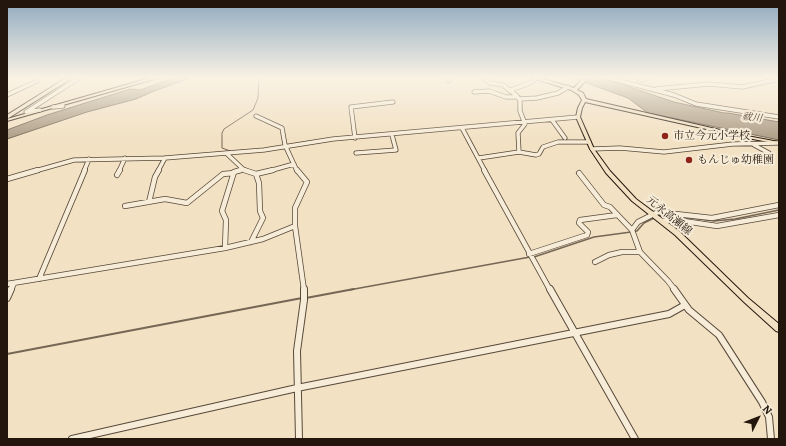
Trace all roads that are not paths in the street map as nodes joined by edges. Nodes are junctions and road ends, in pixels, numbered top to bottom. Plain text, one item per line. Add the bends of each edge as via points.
1 (519, 98) edge
2 (30, 99) edge
3 (36, 99) edge
4 (47, 99) edge
5 (87, 99) edge
6 (683, 99) edge
7 (584, 100) joint
8 (393, 102) dead end
9 (63, 106) junction
10 (7, 113) edge
11 (256, 116) dead end
12 (7, 117) edge
13 (578, 117) junction
14 (779, 117) edge
15 (7, 120) edge
16 (552, 120) junction
17 (524, 123) junction
18 (462, 128) junction
19 (392, 135) junction
20 (355, 138) junction
21 (565, 138) dead end
22 (589, 142) junction
23 (779, 143) edge
24 (752, 144) junction
25 (287, 148) junction
26 (592, 149) junction
27 (519, 152) junction
28 (226, 153) junction
29 (356, 153) dead end
30 (125, 158) junction
31 (165, 158) junction
32 (479, 158) junction
33 (89, 159) junction
34 (755, 161) dead end
35 (294, 164) junction
36 (244, 169) junction
37 (234, 173) junction
38 (579, 173) dead end
39 (256, 174) junction
40 (118, 175) dead end
41 (7, 178) edge
42 (149, 202) junction
43 (779, 205) edge
44 (125, 206) dead end
45 (617, 215) junction
46 (653, 215) junction
47 (779, 215) edge
48 (661, 221) junction
49 (295, 226) junction
50 (632, 230) junction
51 (251, 242) junction
52 (225, 248) junction
53 (640, 252) junction
54 (529, 254) junction
55 (596, 262) dead end
56 (39, 279) junction
57 (14, 283) junction
58 (7, 284) edge
59 (7, 298) edge
60 (685, 305) junction
61 (779, 329) edge
62 (574, 333) junction
63 (297, 388) junction
64 (72, 439) edge
65 (299, 439) edge
66 (635, 439) edge
67 (771, 439) edge

1 - 17 street
2 - 10 highway
3 - 12 highway
4 - 9 street via 26,112
5 - 9 main road
6 - 14 street via 696,104
7 - 13 main road
7 - 23 main road
8 - 20 street via 351,107
9 - 15 main road
11 - 25 street via 282,128
13 - 16 street
13 - 22 main road, 元永高瀬線
16 - 17 street
16 - 21 street
17 - 18 street
17 - 27 street via 518,133
18 - 19 street
18 - 32 street
19 - 20 street
19 - 29 street via 396,150
20 - 25 street via 334,139
22 - 26 main road, 元永高瀬線
22 - 27 street via 558,142 543,147 536,155
23 - 24 street
24 - 26 street via 727,144 664,152 620,148
24 - 34 street via 769,153
25 - 28 street
25 - 35 street
26 - 46 main road, 元永高瀬線 via 619,185
27 - 32 street
28 - 31 street
28 - 36 street
30 - 31 street
30 - 33 street
30 - 40 street
31 - 42 street via 155,177
32 - 54 street
33 - 41 street via 60,163
33 - 56 street
35 - 39 street
35 - 49 street via 307,182 295,208
36 - 37 street
36 - 39 street
37 - 42 street via 223,174 187,203 165,199
37 - 52 street via 222,211 226,220
38 - 45 street via 604,205 610,207
39 - 51 street via 263,218
42 - 44 street
43 - 46 street via 712,218 658,212
45 - 50 street
45 - 54 street via 580,220 579,223 588,232 587,235
46 - 48 main road, 元永高瀬線
46 - 50 street via 638,222
47 - 48 street via 717,226 677,220
48 - 61 main road, 元永高瀬線
49 - 51 street
49 - 63 street via 304,287 297,351
50 - 53 street
51 - 52 street
52 - 56 street
53 - 55 street via 622,252
53 - 60 street via 668,281
54 - 62 street
56 - 57 street
57 - 58 street
57 - 59 street
60 - 62 street via 669,314
60 - 67 street via 719,335 755,390 769,417
62 - 63 street
62 - 66 street
63 - 64 street
63 - 65 street

